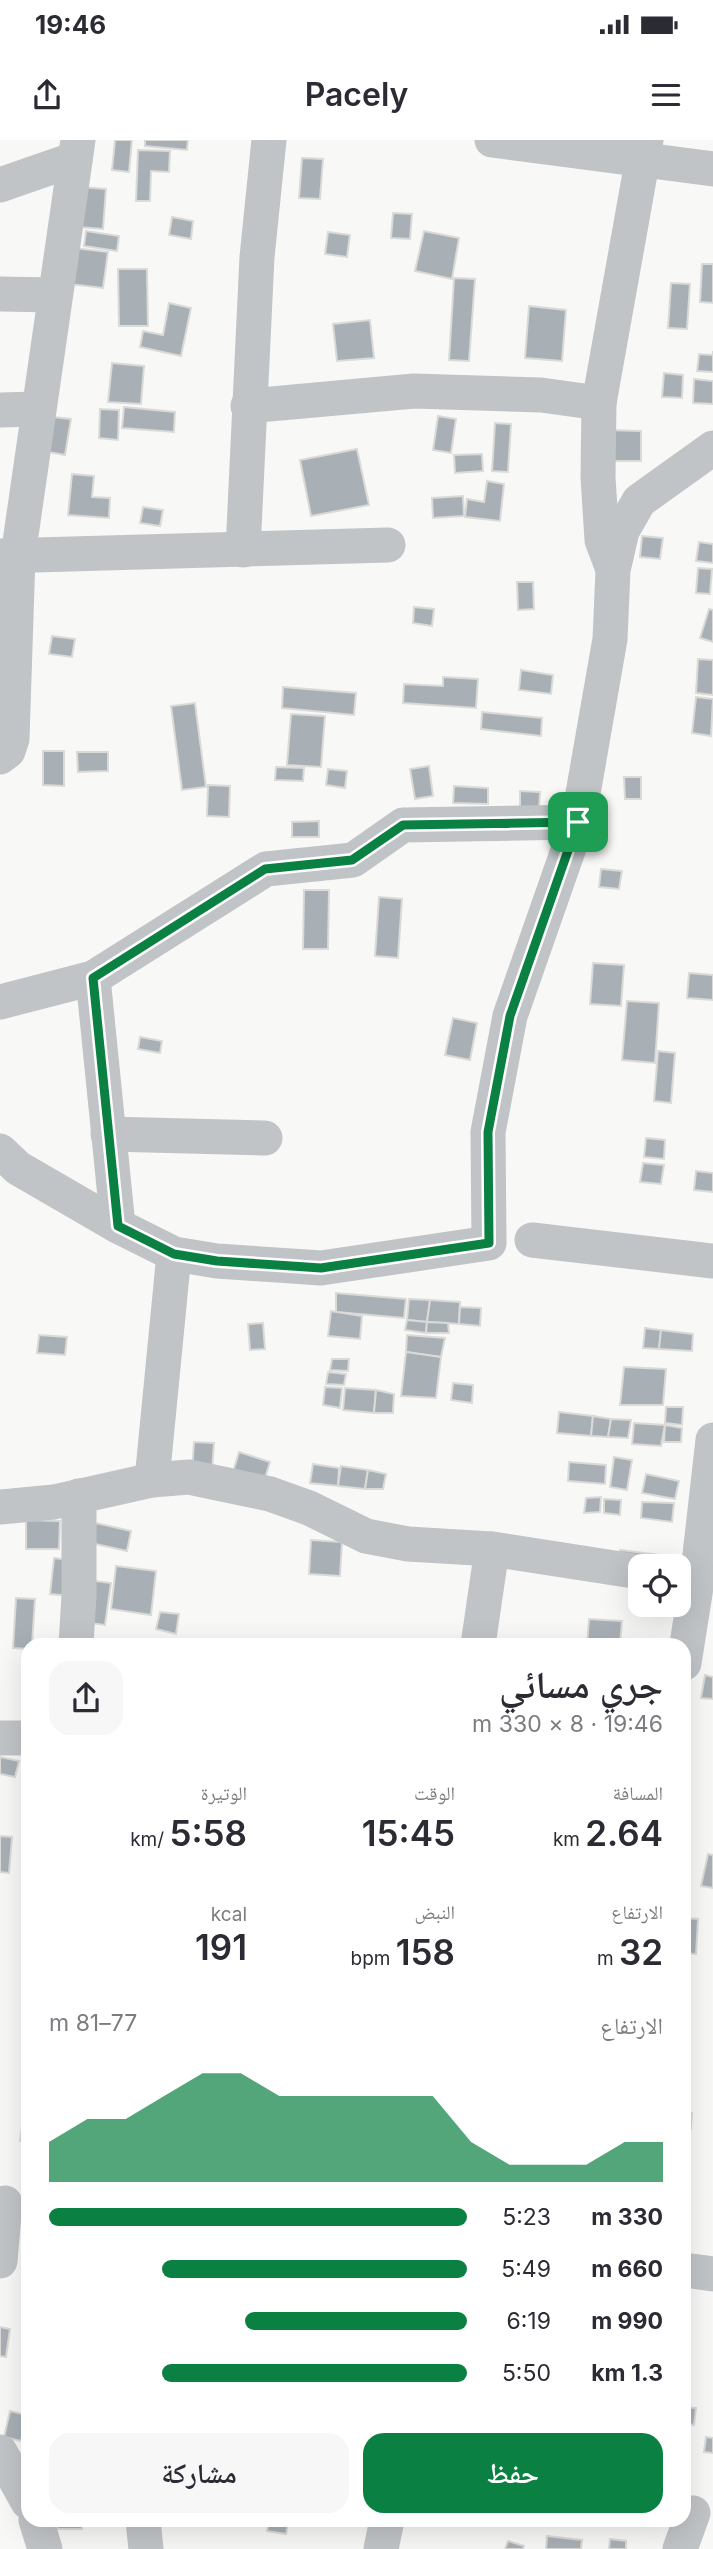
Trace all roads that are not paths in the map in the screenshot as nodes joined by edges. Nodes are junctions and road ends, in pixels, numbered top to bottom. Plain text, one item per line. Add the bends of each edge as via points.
1 (269, 140) edge
2 (492, 140) edge
3 (77, 150) edge
4 (645, 150) edge
5 (713, 169) edge
6 (0, 186) edge
7 (0, 294) edge
8 (55, 295) junction
9 (599, 403) junction
10 (248, 406) junction
11 (38, 410) junction
12 (0, 411) edge
13 (713, 448) edge
14 (388, 545) dead end
15 (243, 550) junction
16 (9, 556) edge
17 (613, 570) junction
18 (0, 757) edge
19 (578, 822) junction
20 (93, 978) junction
21 (0, 1002) edge
22 (108, 1134) junction
23 (265, 1138) dead end
24 (0, 1151) edge
25 (118, 1226) junction
26 (532, 1240) dead end
27 (174, 1254) junction
28 (713, 1261) edge
29 (713, 1440) edge
30 (152, 1480) junction
31 (79, 1496) junction
32 (0, 1507) edge
33 (492, 1549) junction
34 (628, 1570) edge
35 (696, 1580) edge
36 (76, 1638) edge
37 (479, 1638) edge
38 (688, 1638) edge
39 (0, 1738) edge
40 (21, 1738) edge
41 (11, 2204) edge
42 (0, 2260) edge
43 (691, 2271) edge
44 (713, 2274) edge
45 (13, 2463) edge
46 (21, 2484) edge
47 (38, 2527) edge
48 (144, 2527) edge
49 (386, 2527) edge
50 (691, 2527) edge
51 (45, 2549) edge
52 (146, 2549) edge
53 (381, 2549) edge
54 (680, 2549) edge

1 - 10 street
2 - 4 street
3 - 6 street
3 - 8 street
4 - 5 street
4 - 9 street
7 - 8 street
8 - 11 street
9 - 10 street via 541,395 414,391
9 - 17 street via 602,540
10 - 15 street
11 - 12 street
11 - 16 street
13 - 17 street via 639,501 622,531
14 - 15 street
15 - 16 street
16 - 18 street via 12,739
17 - 19 street via 610,639
19 - 20 street via 403,825 352,860 265,869
19 - 27 street via 510,1016 488,1132 489,1243 321,1268
20 - 21 street
20 - 22 street
22 - 23 street
22 - 25 street
24 - 25 street via 18,1168
25 - 27 street
26 - 28 street
27 - 30 street
29 - 35 street
30 - 31 street
30 - 33 street via 189,1477 270,1494 366,1536 408,1544
31 - 32 street
31 - 36 street
33 - 34 street
33 - 37 street
35 - 38 street
39 - 40 street
41 - 42 street
43 - 44 street
45 - 46 street
47 - 51 street
48 - 52 street
49 - 53 street
50 - 54 street

